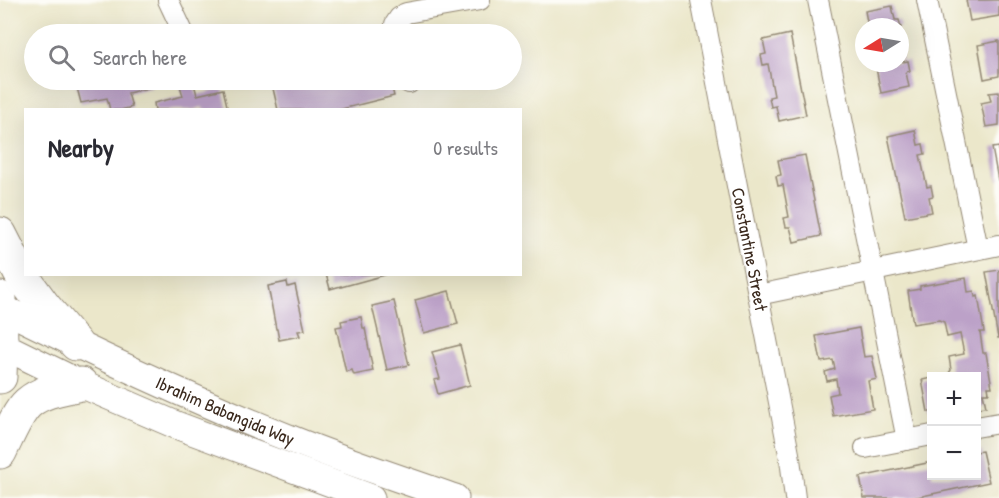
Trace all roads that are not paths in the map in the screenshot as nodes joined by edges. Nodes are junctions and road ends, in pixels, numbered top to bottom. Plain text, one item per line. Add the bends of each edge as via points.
1 (168, 0) edge
2 (480, 0) edge
3 (701, 0) edge
4 (818, 0) edge
5 (927, 0) edge
6 (448, 3) edge
7 (179, 24) edge
8 (395, 24) edge
9 (0, 234) edge
10 (999, 245) edge
11 (978, 249) junction
12 (873, 270) junction
13 (758, 295) junction
14 (0, 298) edge
15 (0, 307) edge
16 (1, 344) edge
17 (76, 344) junction
18 (0, 377) edge
19 (81, 384) junction
20 (999, 423) edge
21 (981, 426) edge
22 (927, 436) edge
23 (907, 440) junction
24 (865, 448) dead end
25 (0, 452) edge
26 (371, 498) edge
27 (455, 498) edge
28 (795, 498) edge

1 - 7 street
2 - 6 street
3 - 13 street, Constantine Street
4 - 12 street
5 - 11 street
6 - 8 street via 406,14
9 - 17 highway via 20,273
10 - 11 street
11 - 12 street
12 - 13 street
12 - 23 street
13 - 28 street, Constantine Street
14 - 15 highway
15 - 16 highway
15 - 17 main road, Ibrahim Babangida Way
16 - 18 highway
16 - 19 main road, Ibrahim Babangida Way
17 - 27 main road, Ibrahim Babangida Way via 298,442
19 - 25 highway via 47,392 28,403
19 - 26 main road, Ibrahim Babangida Way via 176,425
20 - 21 street
22 - 23 street
23 - 24 street

